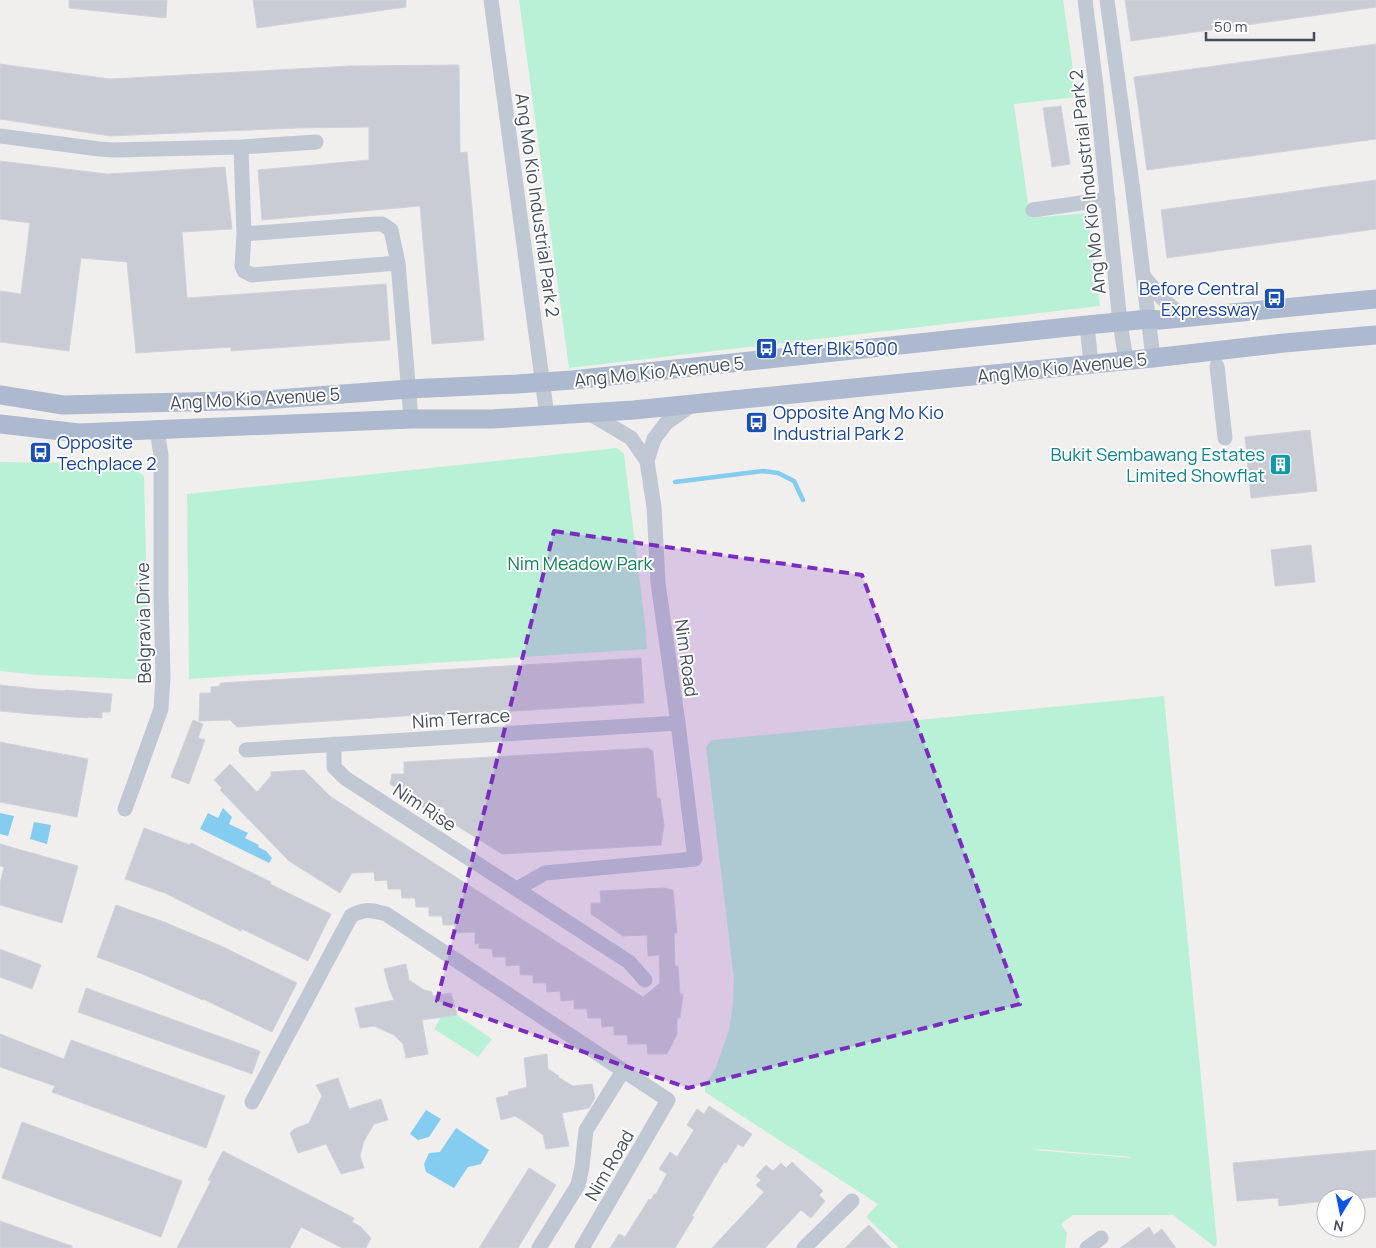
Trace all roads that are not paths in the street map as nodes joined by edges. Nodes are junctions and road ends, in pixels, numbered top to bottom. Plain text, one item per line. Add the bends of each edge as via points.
1 (491, 0) edge
2 (1085, 0) edge
3 (1107, 0) edge
4 (0, 136) edge
5 (316, 142) dead end
6 (241, 147) junction
7 (1108, 199) junction
8 (1033, 210) dead end
9 (244, 234) junction
10 (398, 264) junction
11 (1143, 276) junction
12 (1376, 300) edge
13 (1183, 317) junction
14 (1148, 319) junction
15 (1120, 323) junction
16 (1087, 325) junction
17 (1376, 334) edge
18 (1153, 358) junction
19 (1126, 360) junction
20 (1091, 364) junction
21 (1217, 366) dead end
22 (543, 382) junction
23 (409, 389) junction
24 (0, 396) edge
25 (692, 404) junction
26 (589, 413) junction
27 (547, 416) junction
28 (411, 419) junction
29 (0, 424) edge
30 (157, 430) junction
31 (1224, 438) dead end
32 (647, 461) junction
33 (678, 723) junction
34 (334, 744) junction
35 (246, 750) dead end
36 (125, 809) dead end
37 (517, 889) junction
38 (645, 980) dead end
39 (623, 1070) junction
40 (252, 1102) dead end
41 (852, 1201) dead end
42 (1101, 1238) dead end
43 (539, 1248) edge
44 (582, 1248) edge
45 (804, 1248) edge
46 (1087, 1248) edge

1 - 22 street, Ang Mo Kio Industrial Park 2
2 - 7 street, Ang Mo Kio Industrial Park 2
3 - 11 street
4 - 6 street via 106,150
5 - 6 street
6 - 9 street
7 - 8 street
7 - 15 street, Ang Mo Kio Industrial Park 2
9 - 10 street via 382,224 391,230
9 - 10 street via 242,266 252,275
10 - 23 street
11 - 13 street
11 - 14 street
12 - 13 main road, Ang Mo Kio Avenue 5
13 - 14 main road, Ang Mo Kio Avenue 5
14 - 15 main road, Ang Mo Kio Avenue 5
14 - 18 street
15 - 16 main road, Ang Mo Kio Avenue 5
15 - 19 street, Ang Mo Kio Industrial Park 2
16 - 20 street
16 - 22 main road, Ang Mo Kio Avenue 5
17 - 18 main road, Ang Mo Kio Avenue 5
18 - 19 main road, Ang Mo Kio Avenue 5
19 - 20 main road, Ang Mo Kio Avenue 5
20 - 25 main road, Ang Mo Kio Avenue 5
21 - 31 street
22 - 23 main road, Ang Mo Kio Avenue 5
22 - 27 street, Ang Mo Kio Industrial Park 2
23 - 24 main road, Ang Mo Kio Avenue 5 via 264,400 63,405
23 - 28 street
25 - 26 main road, Ang Mo Kio Avenue 5
25 - 32 street via 666,423 654,439
26 - 27 main road, Ang Mo Kio Avenue 5
26 - 32 street via 631,438
27 - 28 main road, Ang Mo Kio Avenue 5
28 - 30 main road, Ang Mo Kio Avenue 5
29 - 30 main road, Ang Mo Kio Avenue 5 via 79,433
30 - 36 street, Belgravia Drive via 161,455 161,709
32 - 33 street, Nim Road via 654,506 658,583
33 - 34 street, Nim Terrace
33 - 37 street, Nim Road via 694,859 545,873
34 - 35 street, Nim Terrace
34 - 37 street, Nim Rise via 334,767 345,778
37 - 38 street, Nim Rise via 629,962
39 - 40 street via 386,914 367,910 351,916
39 - 43 street via 586,1130 578,1185
39 - 44 street, Nim Road via 668,1100
41 - 45 street
42 - 46 street

